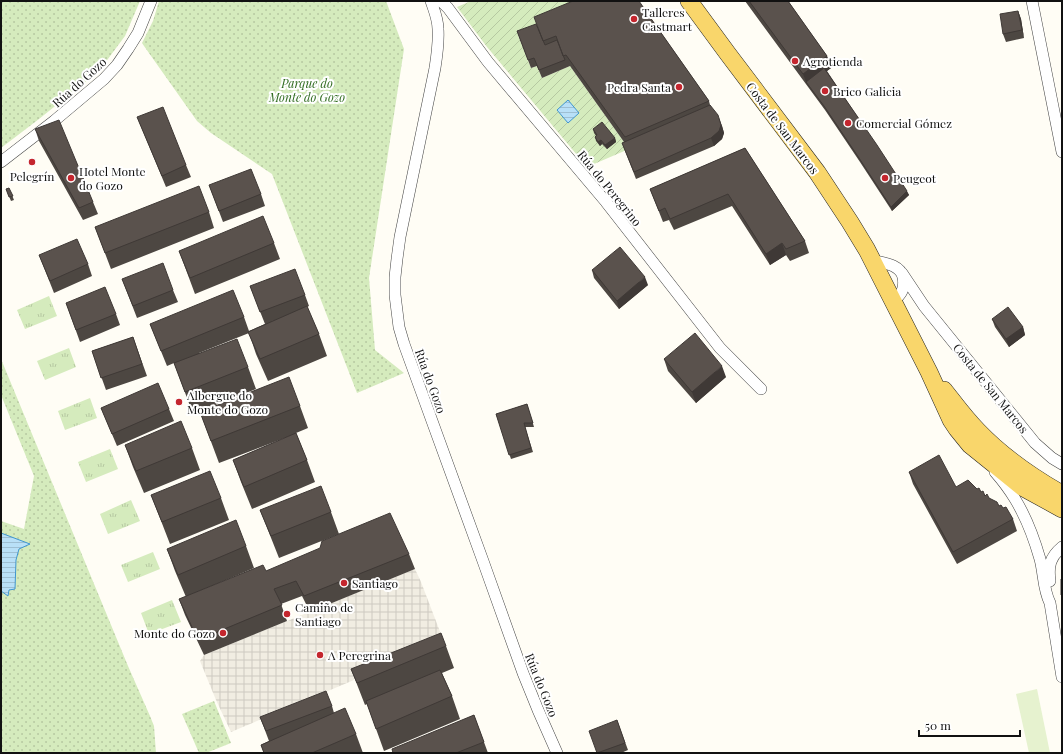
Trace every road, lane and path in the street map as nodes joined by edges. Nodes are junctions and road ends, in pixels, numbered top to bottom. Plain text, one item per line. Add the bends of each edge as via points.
1 (151, 1) edge
2 (431, 1) edge
3 (441, 1) edge
4 (689, 1) edge
5 (1032, 1) edge
6 (1062, 152) edge
7 (1, 162) edge
8 (871, 260) junction
9 (902, 273) junction
10 (897, 298) junction
11 (924, 306) junction
12 (928, 372) junction
13 (761, 389) dead end
14 (984, 456) junction
15 (1062, 464) edge
16 (1062, 494) edge
17 (1062, 509) edge
18 (1062, 547) edge
19 (1050, 604) junction
20 (1058, 624) edge
21 (1062, 676) edge
22 (557, 753) edge

1 - 7 street, Rúa do Gozo via 138,33 117,65 104,79
2 - 22 street, Rúa do Gozo via 436,16 438,46 400,237 395,277 397,312 404,344 516,653
3 - 13 street, Rúa do Peregrino via 488,62 606,202 720,348
4 - 8 main road, Costa de San Marcos via 817,172
5 - 6 street
8 - 9 street, Costa de San Marcos via 890,264
8 - 10 main road, Costa de San Marcos
9 - 10 street via 904,282
9 - 11 street, Costa de San Marcos
10 - 11 street, Costa de San Marcos via 906,294
10 - 12 main road, Costa de San Marcos
11 - 15 street, Costa de San Marcos via 1036,443
12 - 14 main road, Costa de San Marcos via 951,420 970,444
12 - 16 main road, Costa de San Marcos via 987,440 1030,474
14 - 17 main road, Costa de San Marcos via 1022,487
14 - 19 street via 1015,498 1031,530
18 - 19 street via 1049,567 1052,597
19 - 20 street
20 - 21 street

